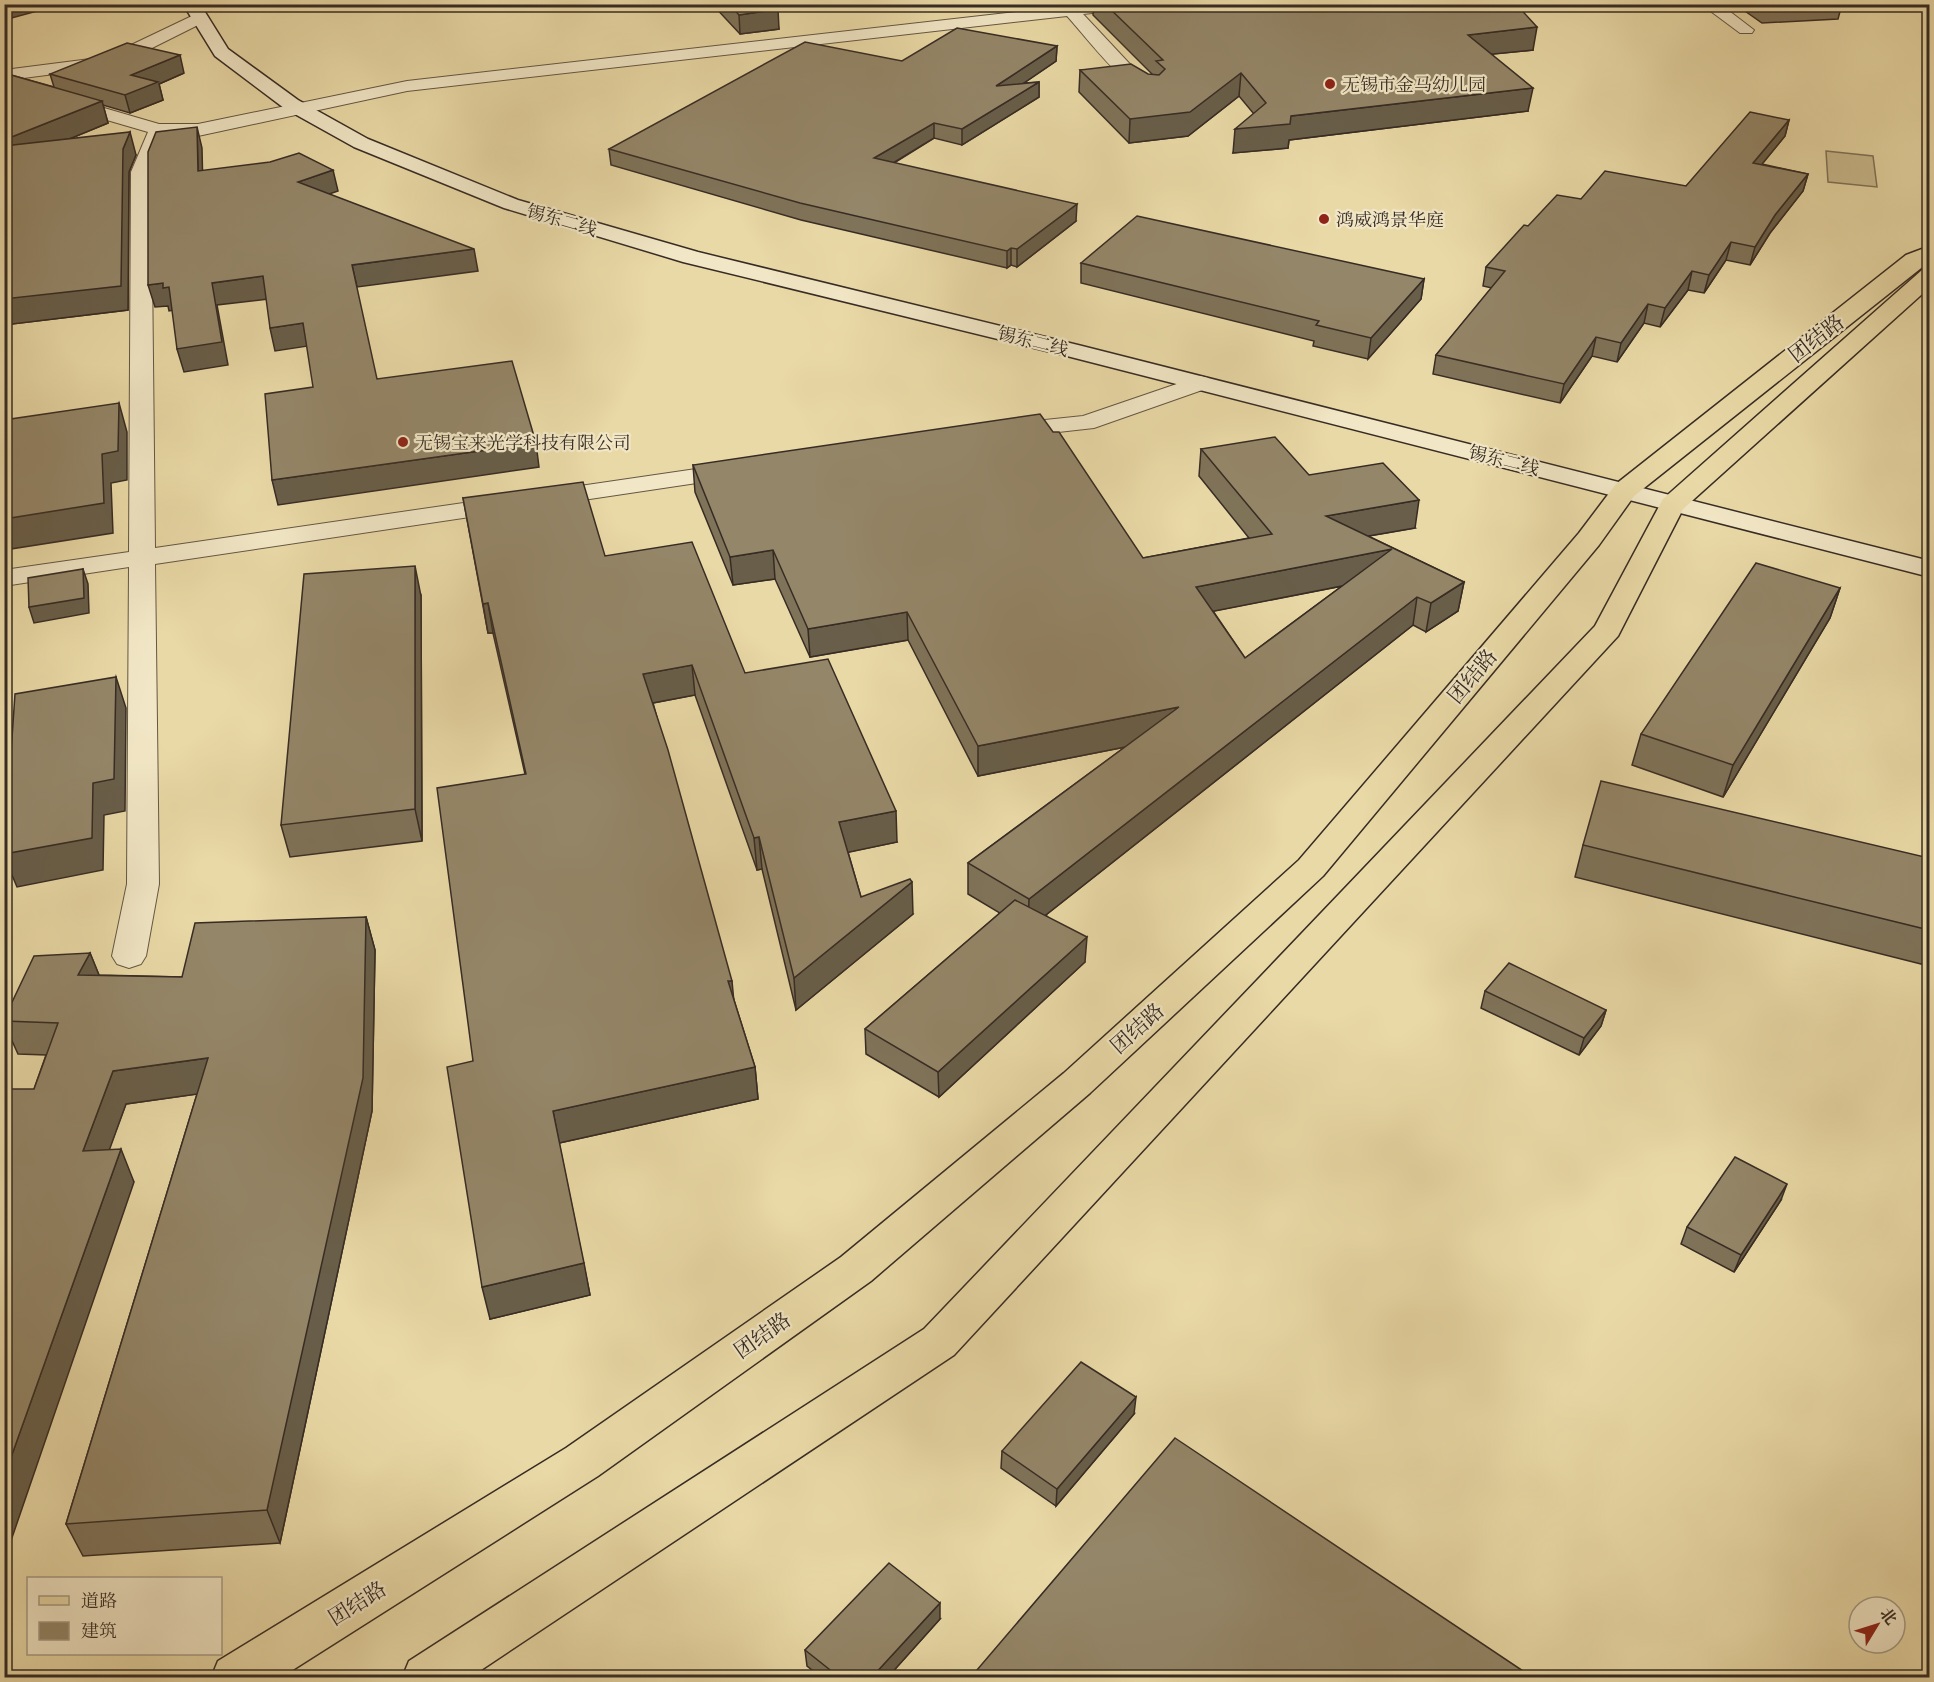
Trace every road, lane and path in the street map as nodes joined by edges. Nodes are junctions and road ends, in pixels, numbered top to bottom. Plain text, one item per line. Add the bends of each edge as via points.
1 (1129, 4) edge
2 (1709, 4) edge
3 (1068, 8) edge
4 (195, 11) edge
5 (1746, 30) dead end
6 (4, 75) edge
7 (4, 84) edge
8 (1152, 92) edge
9 (299, 108) junction
10 (158, 129) junction
11 (1929, 252) edge
12 (1929, 275) edge
13 (1200, 383) junction
14 (984, 434) edge
15 (761, 466) edge
16 (1625, 490) junction
17 (1672, 505) junction
18 (142, 557) junction
19 (1929, 569) edge
20 (4, 578) edge
21 (129, 956) dead end
22 (235, 1677) edge
23 (426, 1677) edge

1 - 3 street
2 - 5 street
3 - 8 street via 1136,81
3 - 9 street via 451,80
4 - 6 street via 110,62
4 - 9 main road, 锡东二线 via 221,52
7 - 10 street
9 - 10 street via 198,130
9 - 13 main road, 锡东二线 via 361,143 511,204 691,257
10 - 18 street via 141,172
11 - 16 main road, 团结路
12 - 17 main road, 团结路
13 - 14 street via 1086,423
13 - 16 main road, 锡东二线
15 - 18 street
16 - 17 main road, 锡东二线
16 - 22 main road, 团结路 via 1589,539 1311,868 1077,1083 837,1282 582,1462
17 - 19 main road, 锡东二线
17 - 23 main road, 团结路 via 1608,630 939,1342
18 - 20 street
18 - 21 street via 143,884

